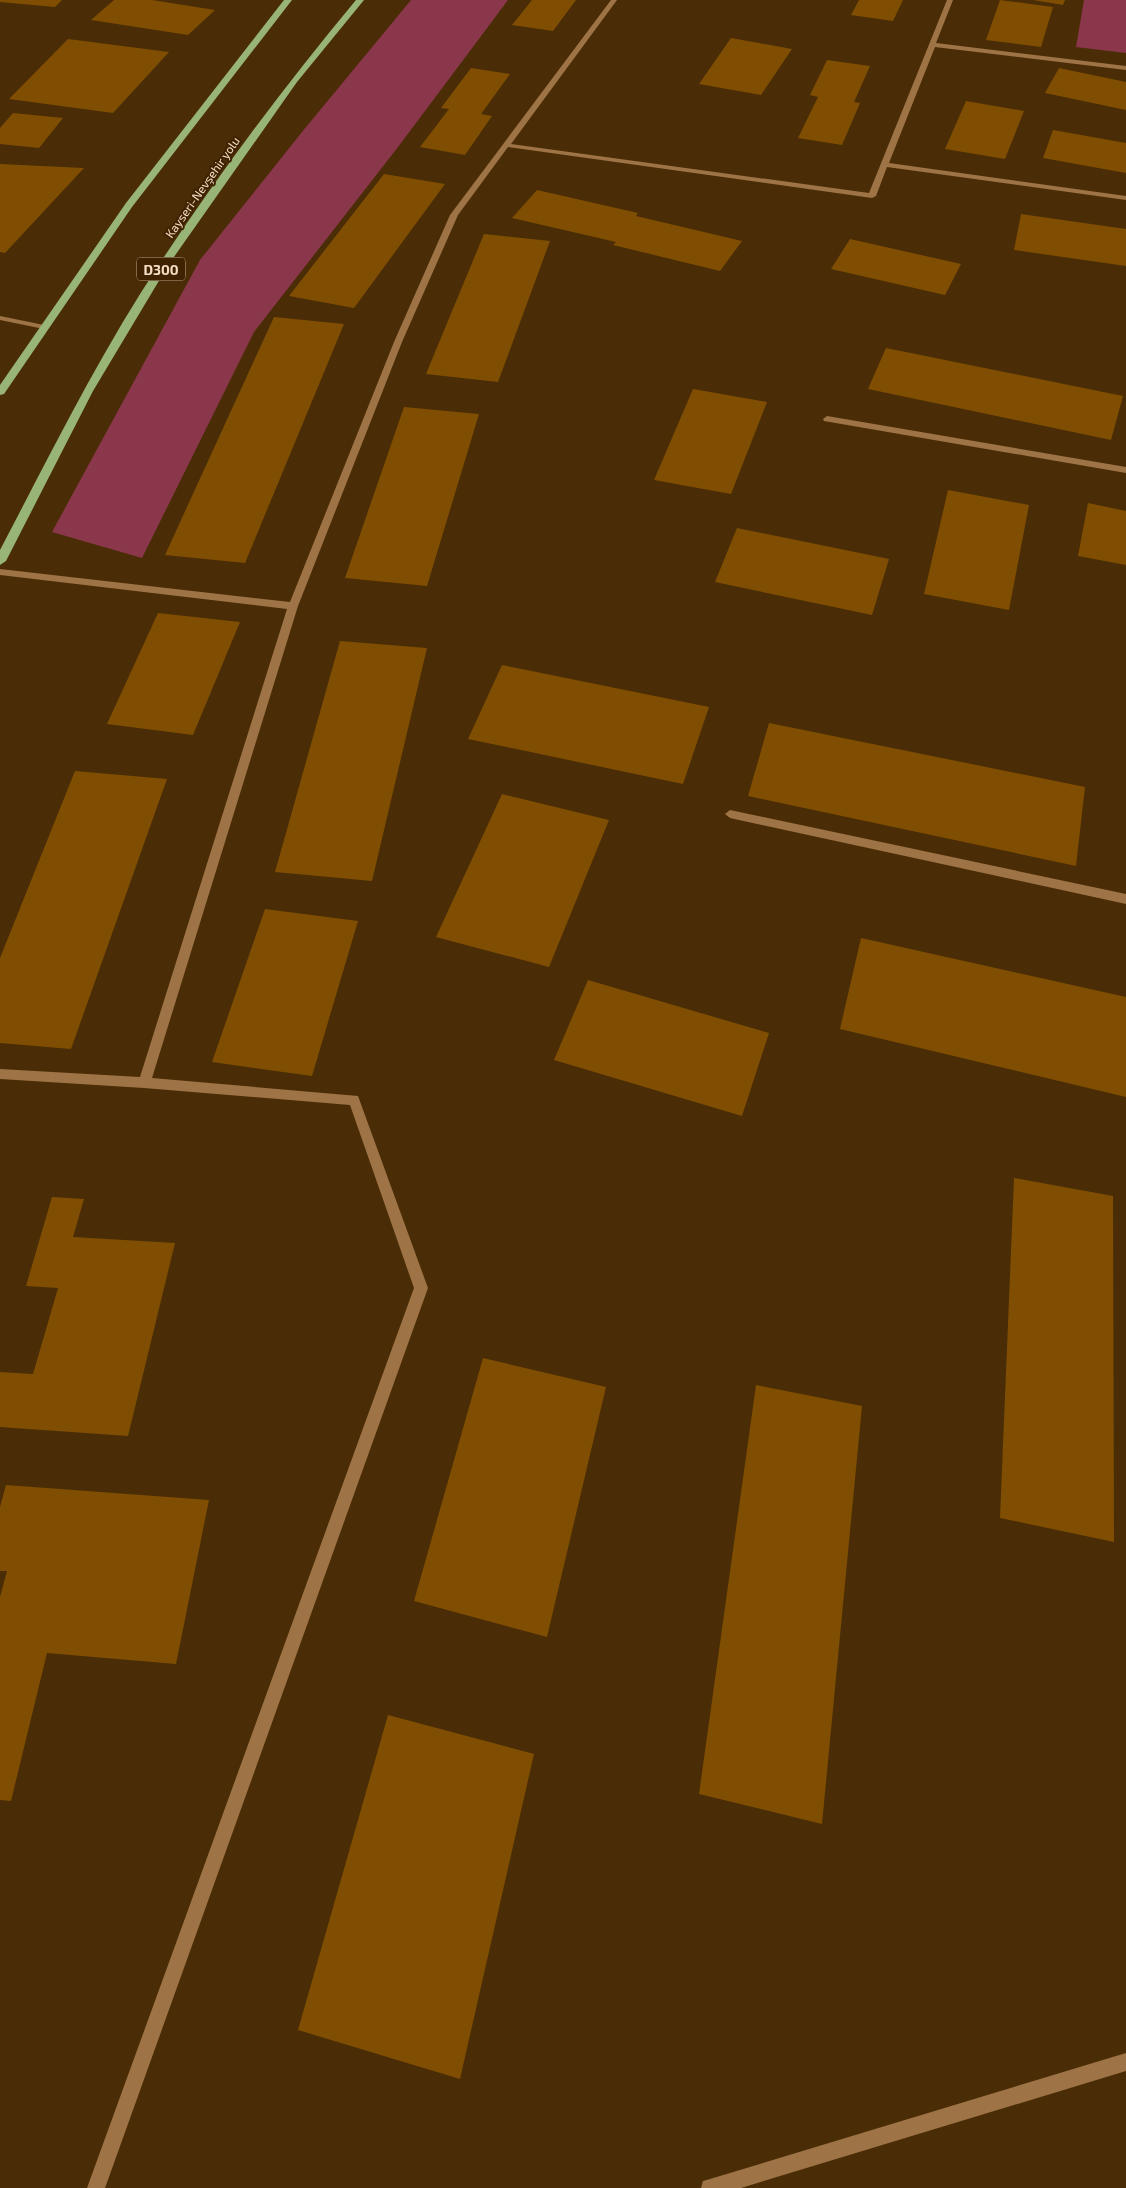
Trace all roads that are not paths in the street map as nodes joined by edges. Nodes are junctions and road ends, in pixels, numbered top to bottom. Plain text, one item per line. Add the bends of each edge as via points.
1 (288, 0) edge
2 (360, 0) edge
3 (614, 0) edge
4 (950, 0) edge
5 (932, 46) junction
6 (1126, 68) edge
7 (506, 146) junction
8 (885, 165) junction
9 (1126, 198) edge
10 (0, 318) edge
11 (44, 327) junction
12 (0, 392) edge
13 (827, 418) dead end
14 (1126, 470) edge
15 (0, 561) edge
16 (0, 572) edge
17 (293, 606) junction
18 (730, 814) dead end
19 (1126, 899) edge
20 (0, 1074) edge
21 (144, 1082) junction
22 (1126, 2062) edge
23 (96, 2188) edge
24 (710, 2188) edge

1 - 11 highway via 129,205
2 - 15 highway, Kayseri-Nevşehir yolu / D300 via 294,80 164,264 88,391
3 - 7 street
4 - 5 street
5 - 6 street
5 - 8 street
7 - 8 street via 872,196
7 - 17 street via 454,215 398,342
8 - 9 street
10 - 11 street
11 - 12 highway
13 - 14 street
16 - 17 street
17 - 21 street
18 - 19 street
20 - 21 street
21 - 23 street via 354,1100 420,1288
22 - 24 street

